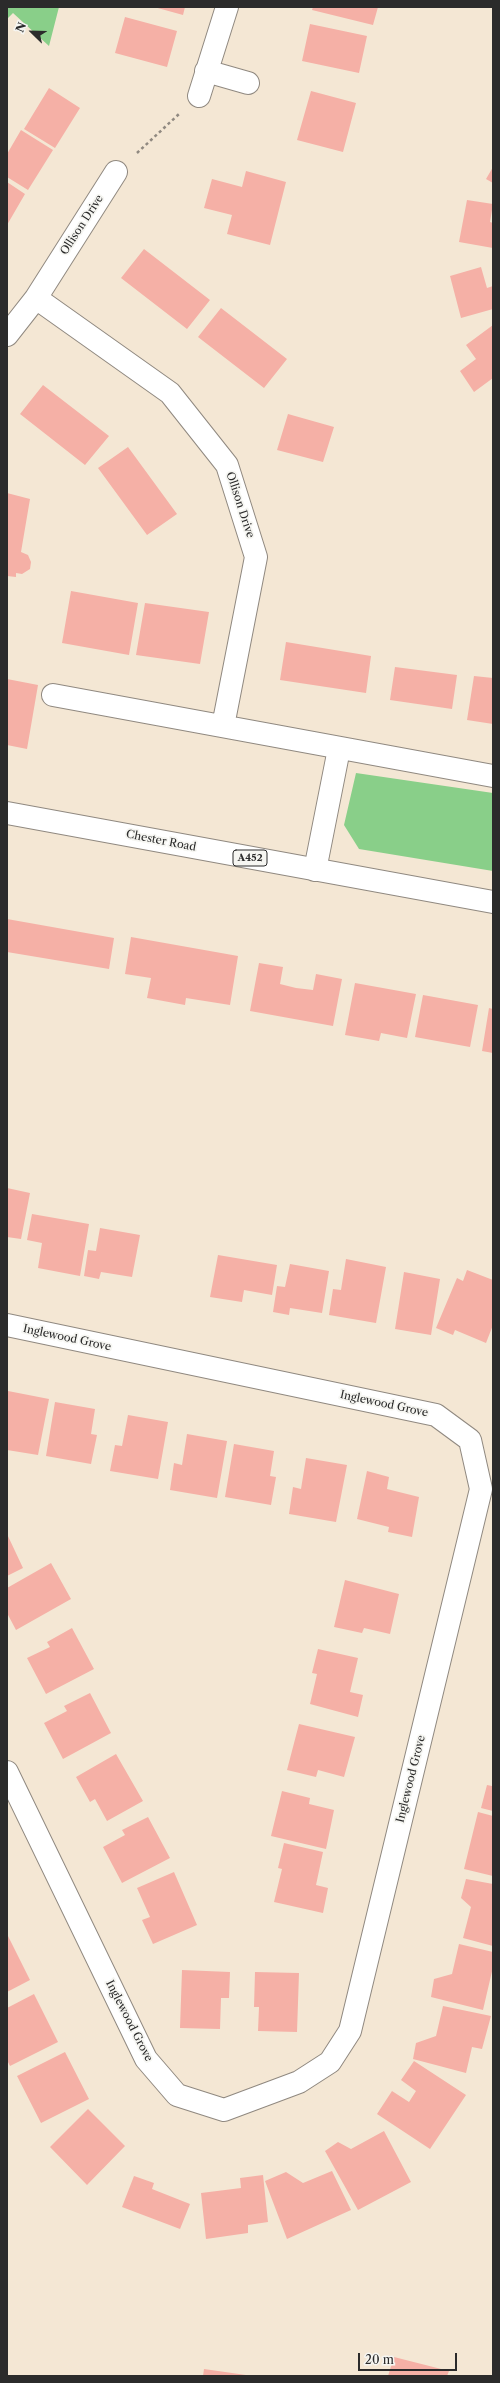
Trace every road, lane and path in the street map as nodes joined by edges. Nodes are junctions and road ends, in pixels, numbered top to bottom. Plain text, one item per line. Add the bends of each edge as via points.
1 (227, 7) edge
2 (206, 71) junction
3 (248, 83) dead end
4 (199, 96) joint
5 (116, 172) joint
6 (36, 298) junction
7 (7, 335) edge
8 (53, 695) dead end
9 (223, 726) junction
10 (339, 749) junction
11 (493, 776) edge
12 (7, 813) edge
13 (315, 870) junction
14 (493, 902) edge
15 (7, 1325) edge
16 (7, 1772) edge

1 - 2 main road
2 - 3 main road
2 - 4 main road
4 - 5 path
5 - 6 main road, Ollison Drive
6 - 7 main road, Ollison Drive
6 - 9 main road, Ollison Drive via 170,393 227,465 256,557
8 - 9 main road
9 - 10 main road
10 - 11 main road
10 - 13 main road
12 - 13 main road, Chester Road / A452
13 - 14 main road, Chester Road / A452
15 - 16 main road, Inglewood Grove via 436,1415 470,1440 481,1489 350,2031 330,2062 299,2082 224,2110 176,2095 146,2059

